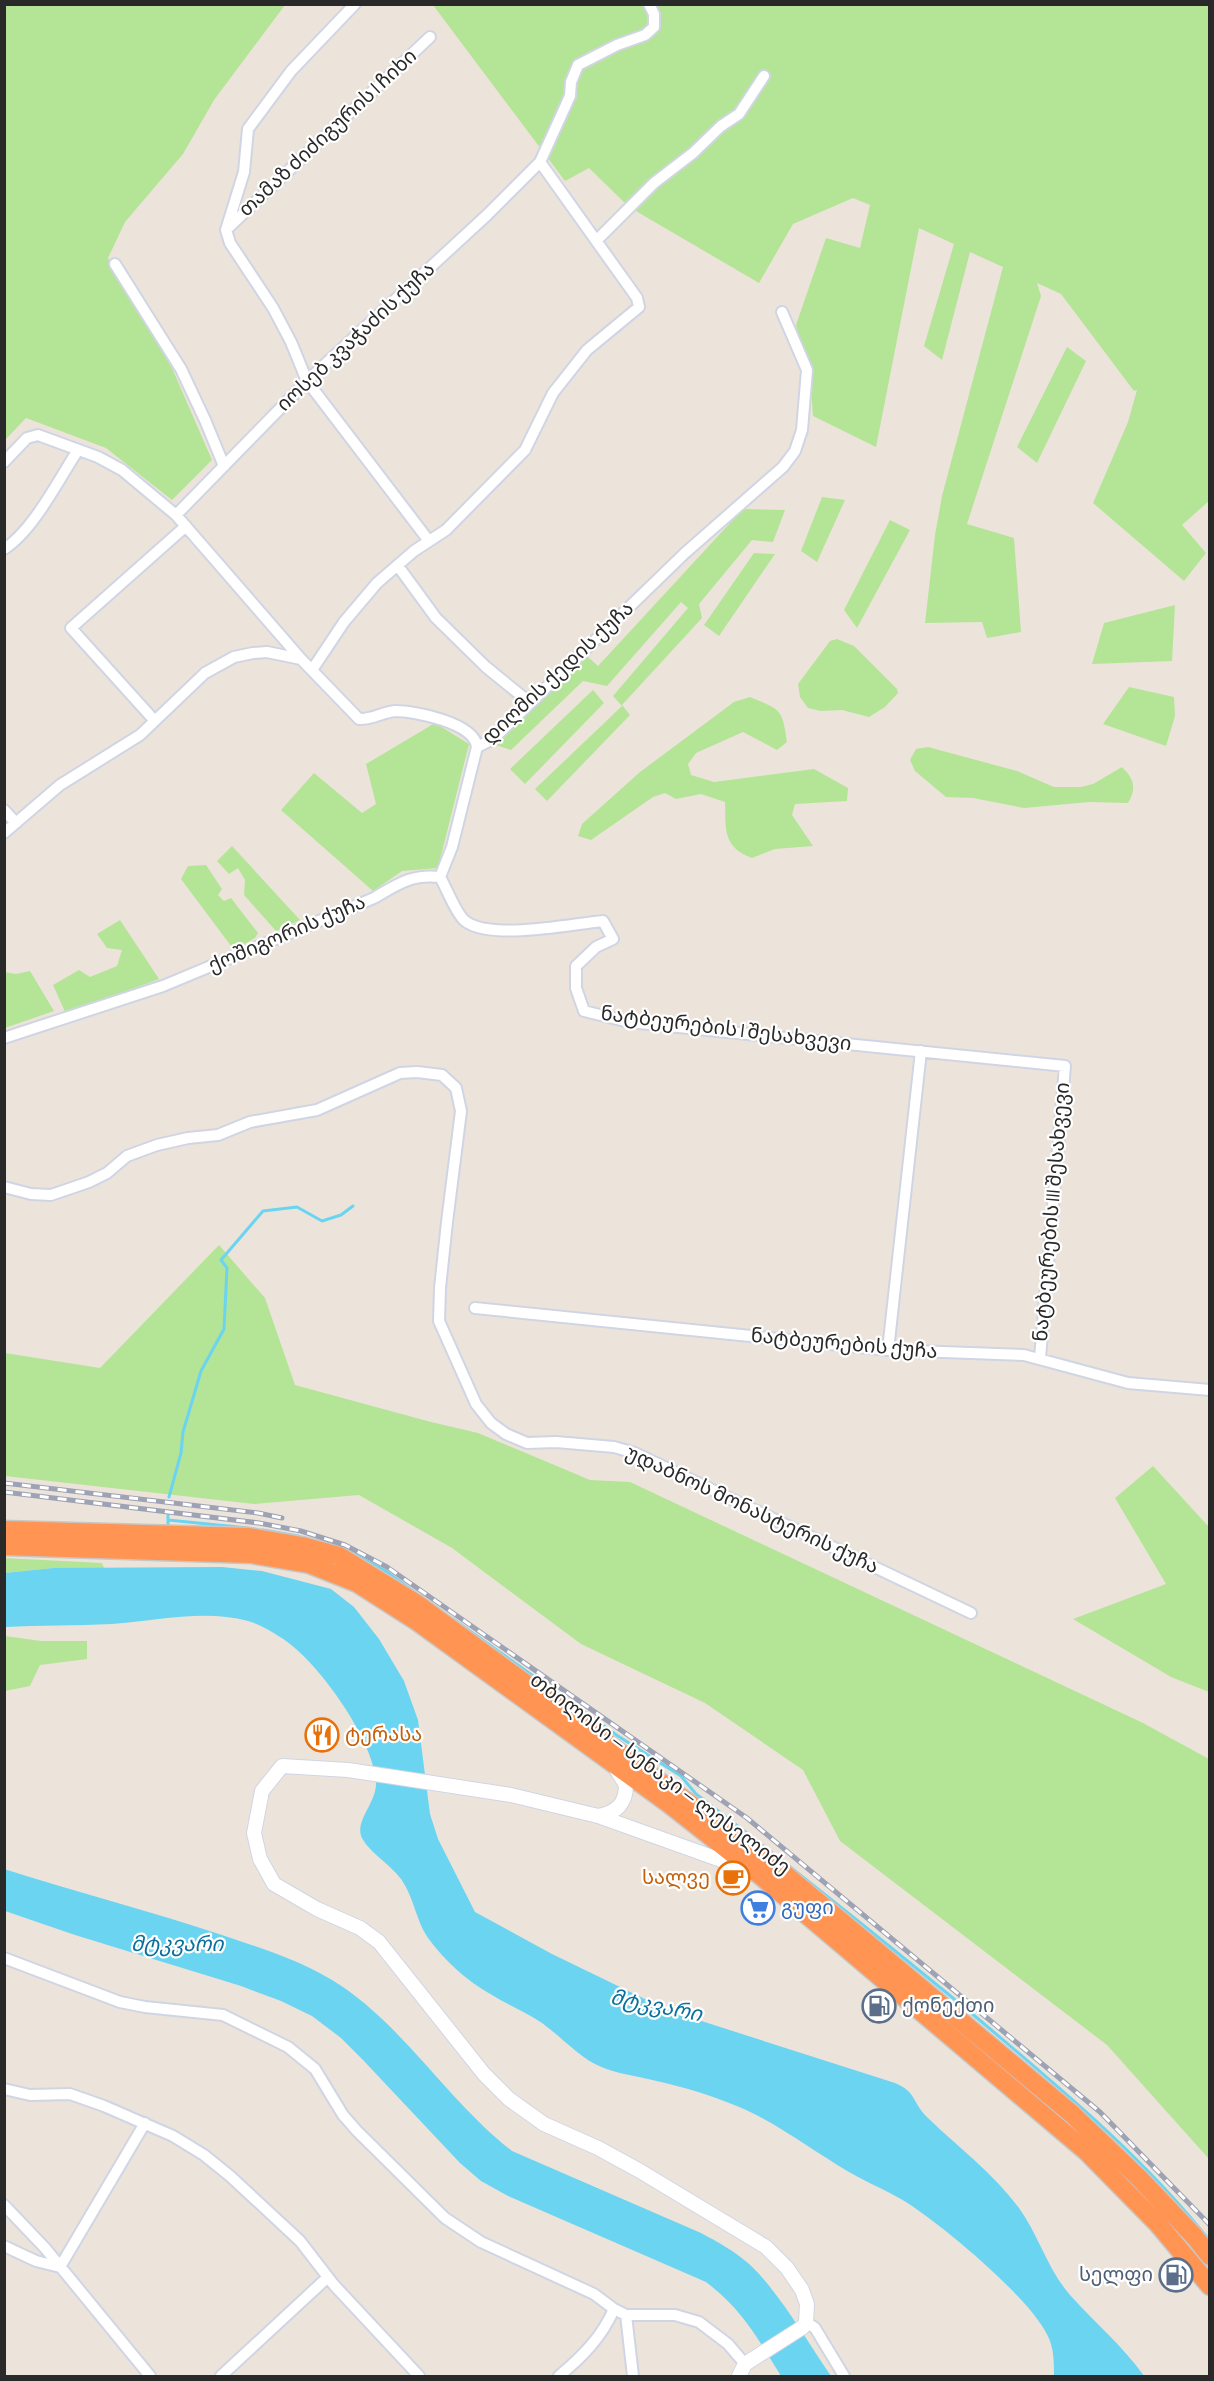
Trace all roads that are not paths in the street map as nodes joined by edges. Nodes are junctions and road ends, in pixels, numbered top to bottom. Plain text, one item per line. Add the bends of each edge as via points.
1 (356, 4) edge
2 (649, 4) edge
3 (430, 37) dead end
4 (765, 76) dead end
5 (540, 162) junction
6 (226, 230) junction
7 (597, 240) junction
8 (115, 264) dead end
9 (782, 312) dead end
10 (307, 381) junction
11 (78, 450) junction
12 (4, 462) edge
13 (224, 466) junction
14 (177, 515) junction
15 (186, 526) junction
16 (429, 541) junction
17 (4, 549) edge
18 (398, 566) junction
19 (301, 659) junction
20 (312, 670) junction
21 (529, 702) junction
22 (154, 720) junction
23 (477, 747) junction
24 (4, 810) edge
25 (16, 823) junction
26 (4, 833) edge
27 (440, 877) junction
28 (4, 1038) edge
29 (921, 1052) junction
30 (1065, 1066) joint
31 (4, 1187) edge
32 (475, 1308) dead end
33 (888, 1350) junction
34 (1040, 1358) junction
35 (1209, 1390) edge
36 (4, 1530) edge
37 (4, 1546) edge
38 (971, 1613) dead end
39 (610, 1762) junction
40 (598, 1816) junction
41 (761, 1876) junction
42 (4, 1958) edge
43 (4, 2089) edge
44 (146, 2124) junction
45 (4, 2205) edge
46 (4, 2246) edge
47 (1209, 2256) edge
48 (60, 2266) junction
49 (328, 2277) junction
50 (1209, 2286) edge
51 (614, 2309) junction
52 (626, 2315) junction
53 (804, 2325) junction
54 (742, 2370) edge
55 (150, 2376) edge
56 (221, 2376) edge
57 (419, 2376) edge
58 (559, 2376) edge
59 (633, 2376) edge
60 (844, 2376) edge

1 - 6 street via 291,71 248,129 244,172
2 - 5 street via 654,27 645,35 578,65 570,96
3 - 6 street, თამაზ ძიძიგურის I ჩიხი
4 - 7 street via 739,114 654,183
5 - 7 street
5 - 10 street, იოსებ კვაჭაძის ქუჩა
6 - 10 street via 230,243 273,308
7 - 16 street via 637,298 639,307 587,350 553,393 525,450 446,530
8 - 13 street via 182,369
9 - 21 street, დიღმის ქედის ქუჩა via 807,370 802,430 795,451 780,471 685,553
10 - 13 street, იოსებ კვაჭაძის ქუჩა
10 - 16 street
11 - 12 street, დიღმის ქედის ქუჩა via 38,435 27,438
11 - 14 street, დიღმის ქედის ქუჩა via 122,470
11 - 17 street via 28,526
13 - 14 street, იოსებ კვაჭაძის ქუჩა
14 - 15 street, დიღმის ქედის ქუჩა
15 - 19 street, დიღმის ქედის ქუჩა
15 - 22 street via 71,628
16 - 18 street
18 - 20 street via 377,583 344,622
18 - 21 street via 436,618
19 - 20 street, დიღმის ქედის ქუჩა
19 - 22 street via 267,652 234,657 205,673
20 - 23 street, დიღმის ქედის ქუჩა via 359,719 394,711 441,719 471,735
21 - 23 street, დიღმის ქედის ქუჩა via 493,739
22 - 25 street via 133,740 60,785
23 - 27 street via 452,848
24 - 25 street
25 - 26 street
27 - 28 street, ქოშიგორის ქუჩა via 406,879 374,898 163,986
27 - 29 street, ნატბეურების I შესახვევი via 464,920 478,928 514,931 603,921 613,939 596,947 576,966 576,988 584,1011 629,1022
29 - 30 street, ნატბეურების I შესახვევი
29 - 33 street
30 - 34 street, ნატბეურების III შესახვევი
31 - 38 street, უდაბნოს მონასტერის ქუჩა via 51,1195 89,1182 127,1156 157,1145 218,1135 250,1122 317,1110 400,1073 442,1075 456,1088 461,1111 439,1321 476,1404 491,1423 527,1443 614,1447 635,1453
32 - 33 street, ნატბეურების ქუჩა
33 - 34 street, ნატბეურების ქუჩა
34 - 35 street, ნატბეურების ქუჩა via 1128,1383
36 - 47 highway, თბილისი — სენაკი — ლესელიძე via 249,1537 339,1556 361,1568 454,1631 776,1867 1072,2114 1140,2179
37 - 39 highway, თბილისი — სენაკი — ლესელიძე via 251,1554 323,1568 357,1583 410,1617
39 - 40 street via 626,1785 624,1800 609,1814
39 - 41 highway, თბილისი — სენაკი — ლესელიძე
40 - 41 street
40 - 53 street via 510,1795 348,1770 282,1766 262,1791 254,1833 260,1859 274,1884 360,1928 379,1942 484,2074 509,2099 544,2124 640,2171 766,2247 802,2290 807,2304
41 - 50 highway, თბილისი — სენაკი — ლესელიძე via 1086,2151 1158,2224
42 - 51 street via 120,2002 223,2015 288,2047 315,2069 357,2132 445,2218 481,2242 594,2294
43 - 44 street via 30,2095 70,2094
44 - 48 street
44 - 49 street via 181,2140 230,2176 300,2241
45 - 48 street
46 - 48 street via 36,2261
48 - 55 street
49 - 56 street
49 - 57 street
51 - 52 street
51 - 58 street via 605,2330
52 - 54 street via 675,2314 699,2322 728,2344
52 - 59 street
53 - 54 street
53 - 60 street via 815,2328

